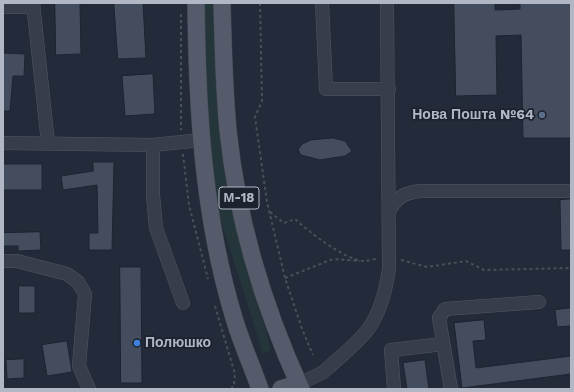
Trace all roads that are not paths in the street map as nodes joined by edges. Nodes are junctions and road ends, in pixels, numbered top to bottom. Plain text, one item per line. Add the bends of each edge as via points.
1 (222, 3) edge
2 (322, 3) edge
3 (387, 3) edge
4 (33, 5) edge
5 (3, 7) edge
6 (188, 7) edge
7 (389, 89) junction
8 (201, 140) junction
9 (3, 142) edge
10 (48, 143) junction
11 (154, 145) junction
12 (571, 191) edge
13 (389, 211) junction
14 (3, 261) edge
15 (539, 302) dead end
16 (183, 303) dead end
17 (443, 344) junction
18 (300, 386) edge
19 (89, 389) edge
20 (260, 389) edge
21 (280, 389) edge
22 (394, 389) edge
23 (451, 389) edge

1 - 18 main road, М-18 via 228,132 240,208 267,302
2 - 7 street via 326,90
3 - 7 street
4 - 5 street
4 - 10 street
6 - 8 main road, М-18 via 197,74
7 - 13 street
8 - 11 street
8 - 20 main road, М-18 via 215,240 234,318
9 - 10 street
10 - 11 street
11 - 16 street via 153,195 156,228
12 - 13 street via 409,192 395,200
13 - 18 street via 387,283 380,307 369,328 322,373
14 - 19 street via 17,261 66,274 78,282 85,294 79,366
15 - 17 street via 445,309 439,318
17 - 22 street via 391,350
17 - 23 street
18 - 21 main road

